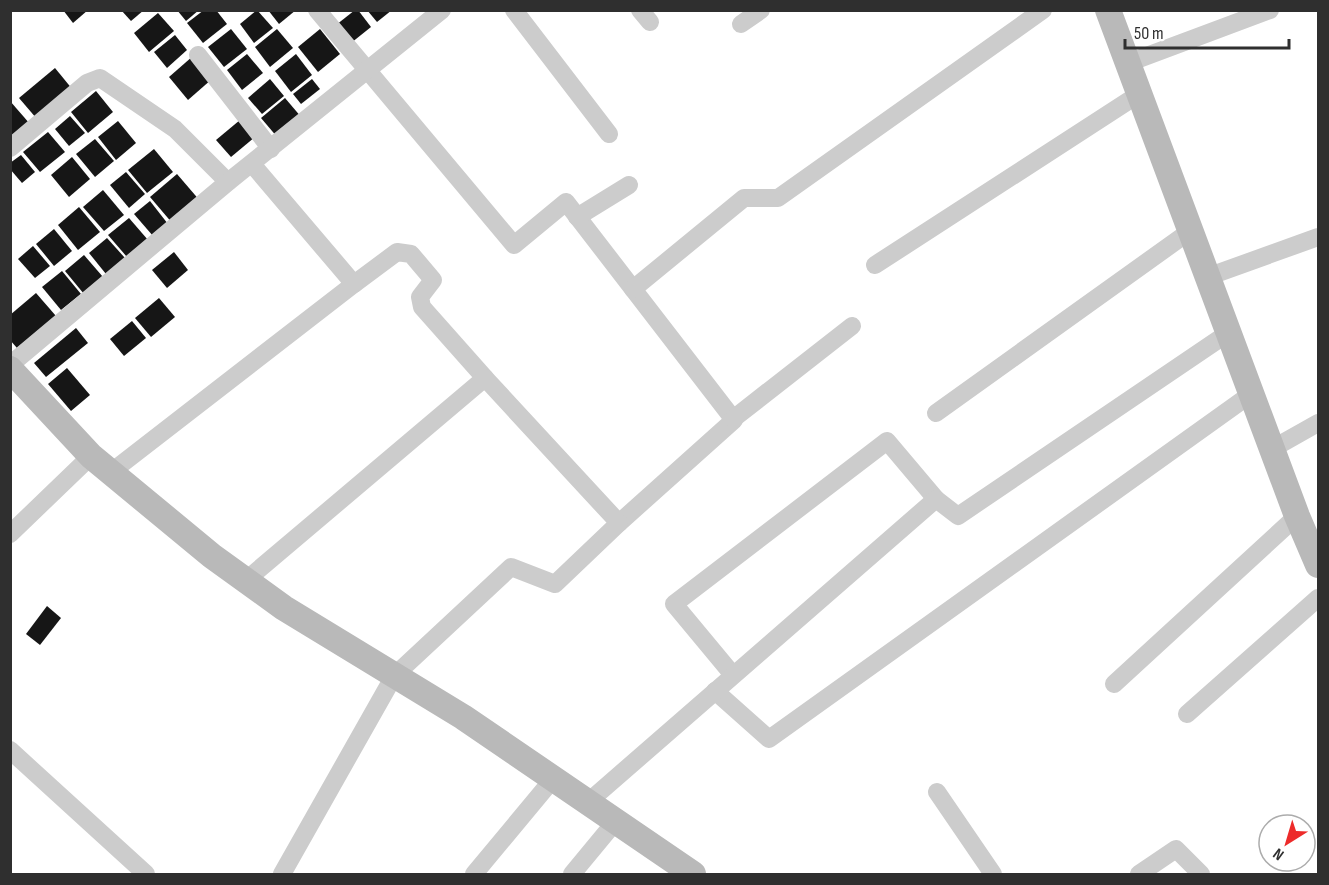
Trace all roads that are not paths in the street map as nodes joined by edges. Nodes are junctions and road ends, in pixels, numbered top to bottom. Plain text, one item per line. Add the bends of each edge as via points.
1 (317, 10) edge
2 (442, 10) edge
3 (514, 10) edge
4 (1043, 10) edge
5 (1108, 10) edge
6 (1270, 10) edge
7 (198, 55) dead end
8 (1128, 63) junction
9 (367, 69) junction
10 (1139, 94) junction
11 (609, 134) dead end
12 (10, 148) edge
13 (272, 149) junction
14 (252, 164) junction
15 (228, 182) junction
16 (629, 185) dead end
17 (577, 217) junction
18 (1190, 231) junction
19 (1318, 237) edge
20 (875, 265) dead end
21 (1208, 277) junction
22 (354, 284) junction
23 (633, 289) junction
24 (852, 326) dead end
25 (1228, 333) junction
26 (10, 367) edge
27 (485, 378) junction
28 (1251, 394) junction
29 (936, 413) dead end
30 (733, 419) junction
31 (1318, 423) edge
32 (1272, 449) junction
33 (91, 456) junction
34 (110, 473) junction
35 (936, 499) junction
36 (1297, 516) junction
37 (619, 523) junction
38 (10, 534) edge
39 (1318, 565) edge
40 (245, 581) junction
41 (1318, 598) edge
42 (733, 675) junction
43 (394, 676) junction
44 (1114, 684) dead end
45 (715, 691) junction
46 (1186, 714) dead end
47 (10, 750) edge
48 (553, 779) junction
49 (937, 792) dead end
50 (587, 803) junction
51 (615, 822) junction
52 (146, 874) edge
53 (282, 874) edge
54 (474, 874) edge
55 (572, 874) edge
56 (693, 874) edge
57 (993, 874) edge
58 (1139, 874) edge
59 (1201, 874) edge

1 - 9 street
2 - 9 street
3 - 11 street
4 - 23 street via 778,198 744,198
5 - 8 street
6 - 8 street
7 - 13 street
8 - 10 street
9 - 13 street
9 - 17 street via 514,245 566,202
10 - 18 street
10 - 20 street
12 - 15 street via 87,83 100,78 175,129
13 - 14 street
14 - 15 street
14 - 22 street
15 - 26 street
16 - 17 street
17 - 23 street
18 - 21 street
18 - 29 street
19 - 21 street
21 - 25 street
22 - 27 street via 397,252 411,254 433,280 420,297 422,307
22 - 34 street
23 - 30 street
24 - 30 street
25 - 28 street
25 - 35 street via 958,516
26 - 33 street
27 - 37 street
27 - 40 street
28 - 32 street
28 - 45 street via 770,740
30 - 37 street
31 - 32 street
32 - 36 street
33 - 34 street
33 - 38 street
34 - 40 street
35 - 42 street
35 - 42 street via 887,441 674,604
36 - 39 street
36 - 44 street
37 - 43 street via 555,584 511,567
40 - 43 street
41 - 46 street
42 - 45 street
43 - 48 street via 463,717
43 - 53 street
45 - 50 street
47 - 52 street
48 - 50 street
48 - 54 street
49 - 57 street
50 - 51 street
51 - 55 street
51 - 56 street
58 - 59 street via 1176,849

